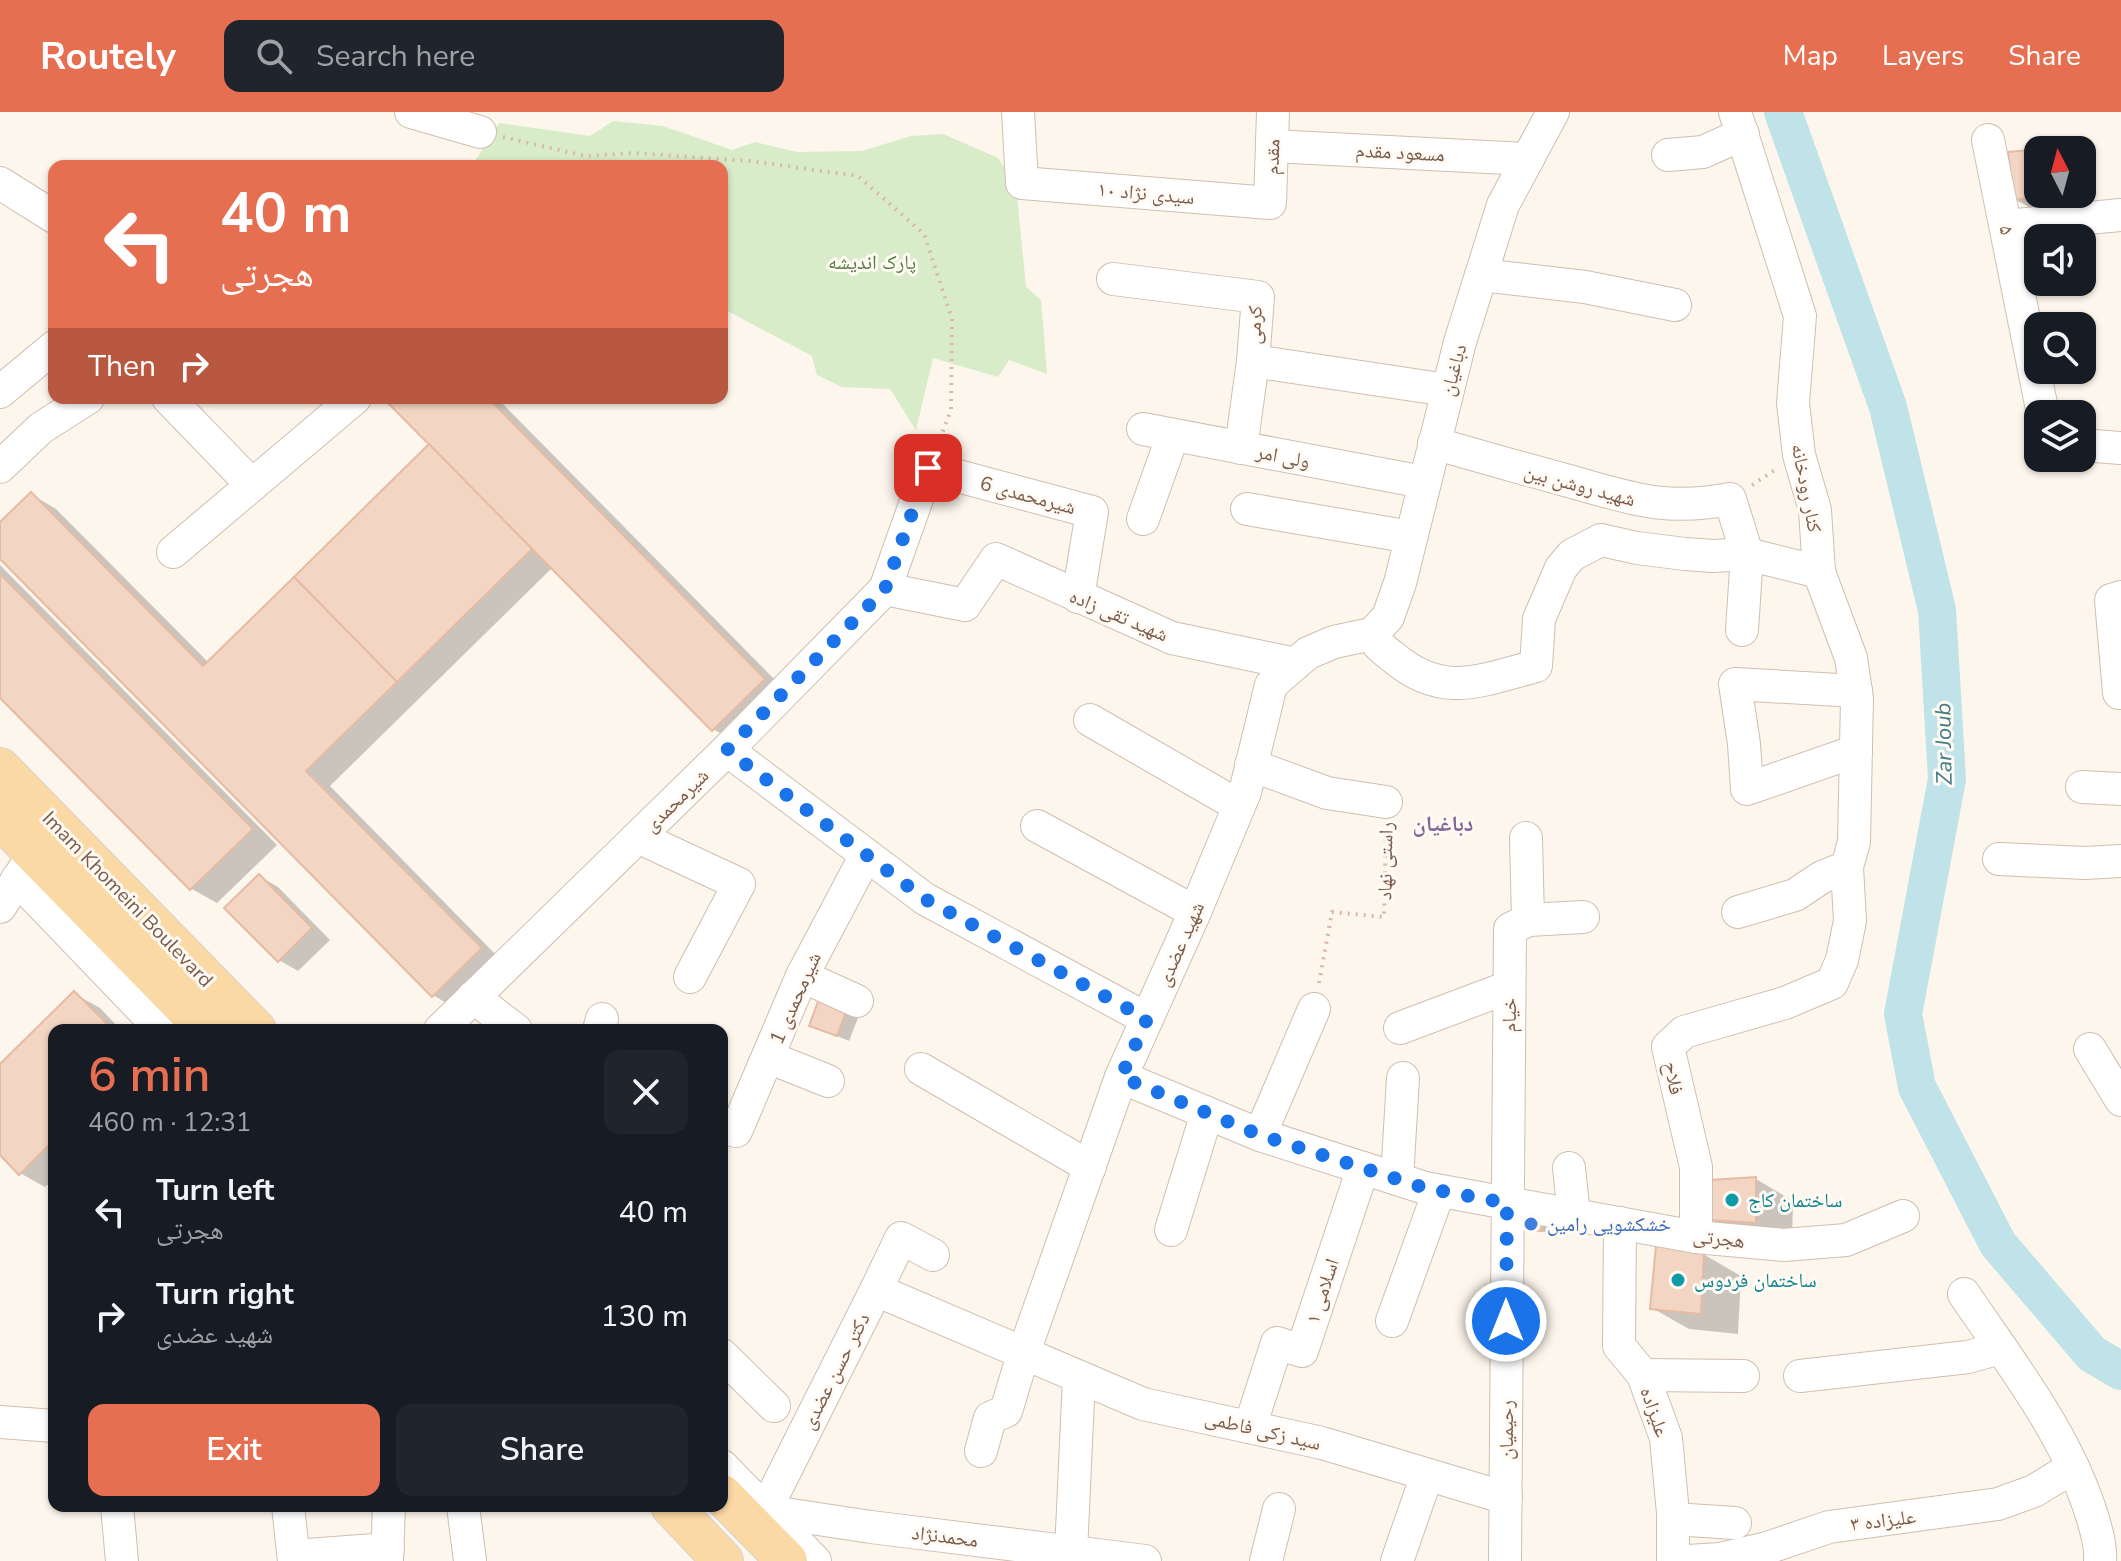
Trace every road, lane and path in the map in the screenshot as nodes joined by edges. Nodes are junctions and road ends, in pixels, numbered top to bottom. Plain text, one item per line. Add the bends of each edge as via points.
1 (411, 112) edge
2 (1018, 112) edge
3 (1273, 112) edge
4 (1553, 112) edge
5 (1739, 123) edge
6 (480, 132) joint
7 (1988, 140) dead end
8 (1272, 146) junction
9 (1668, 155) dead end
10 (1528, 159) junction
11 (0, 183) edge
12 (1270, 203) joint
13 (48, 213) edge
14 (2121, 215) edge
15 (2006, 226) junction
16 (1481, 275) junction
17 (1113, 279) dead end
18 (1675, 305) dead end
19 (48, 352) edge
20 (1253, 361) junction
21 (1447, 390) junction
22 (0, 392) edge
23 (2040, 400) edge
24 (79, 404) edge
25 (174, 404) edge
26 (348, 404) edge
27 (1434, 443) junction
28 (2096, 446) edge
29 (1241, 448) junction
30 (2121, 448) edge
31 (1799, 455) junction
32 (0, 467) edge
33 (928, 468) junction
34 (1568, 481) junction
35 (1423, 482) junction
36 (252, 485) junction
37 (1730, 499) junction
38 (1247, 509) dead end
39 (1143, 519) dead end
40 (1411, 537) junction
41 (1601, 540) junction
42 (173, 552) dead end
43 (1747, 554) junction
44 (1819, 572) junction
45 (885, 589) junction
46 (1078, 597) junction
47 (2121, 597) edge
48 (1742, 630) dead end
49 (1372, 634) junction
50 (1295, 664) junction
51 (1856, 691) junction
52 (2119, 693) edge
53 (1090, 720) dead end
54 (727, 750) junction
55 (1856, 751) junction
56 (1251, 765) junction
57 (0, 768) edge
58 (2082, 787) dead end
59 (2121, 789) edge
60 (1386, 802) joint
61 (1239, 806) junction
62 (0, 818) edge
63 (1037, 826) dead end
64 (638, 837) junction
65 (1526, 838) dead end
66 (866, 855) junction
67 (1999, 859) dead end
68 (2121, 861) edge
69 (26, 866) junction
70 (1847, 867) junction
71 (0, 907) edge
72 (1195, 912) junction
73 (1738, 912) dead end
74 (1583, 917) dead end
75 (1528, 920) junction
76 (802, 976) junction
77 (690, 977) dead end
78 (1832, 983) joint
79 (1509, 987) junction
80 (473, 997) junction
81 (857, 1001) dead end
82 (1314, 1009) joint
83 (1147, 1019) junction
84 (157, 1024) edge
85 (200, 1024) edge
86 (250, 1024) edge
87 (446, 1024) edge
88 (508, 1024) edge
89 (1400, 1028) dead end
90 (2090, 1049) dead end
91 (768, 1057) junction
92 (921, 1069) dead end
93 (1121, 1077) junction
94 (1403, 1078) dead end
95 (828, 1081) dead end
96 (2121, 1100) edge
97 (1207, 1113) junction
98 (728, 1129) edge
99 (1260, 1135) junction
100 (1090, 1167) junction
101 (1363, 1168) junction
102 (1569, 1168) dead end
103 (1397, 1179) junction
104 (1439, 1191) junction
105 (1507, 1203) junction
106 (1574, 1215) junction
107 (1903, 1216) dead end
108 (1620, 1223) junction
109 (1171, 1230) dead end
110 (1696, 1237) junction
111 (933, 1255) dead end
112 (876, 1290) junction
113 (1964, 1294) dead end
114 (1392, 1321) dead end
115 (2000, 1348) junction
116 (1023, 1355) junction
117 (728, 1361) edge
118 (1643, 1375) junction
119 (1743, 1376) dead end
120 (1800, 1376) dead end
121 (1079, 1378) junction
122 (774, 1406) dead end
123 (0, 1422) edge
124 (48, 1426) edge
125 (1250, 1427) junction
126 (981, 1451) dead end
127 (2073, 1467) junction
128 (728, 1475) edge
129 (1427, 1475) junction
130 (1506, 1498) junction
131 (728, 1499) edge
132 (1279, 1509) dead end
133 (118, 1512) edge
134 (289, 1512) edge
135 (389, 1512) edge
136 (464, 1512) edge
137 (677, 1512) edge
138 (758, 1518) junction
139 (1673, 1519) junction
140 (1735, 1523) dead end
141 (1071, 1552) junction
142 (388, 1555) edge
143 (294, 1558) edge
144 (122, 1561) edge
145 (470, 1561) edge
146 (723, 1561) edge
147 (787, 1561) edge
148 (815, 1561) edge
149 (1145, 1561) edge
150 (1266, 1561) edge
151 (1397, 1561) edge
152 (1505, 1561) edge
153 (1673, 1561) edge
154 (1688, 1561) edge
155 (2100, 1561) edge

1 - 6 street
2 - 12 street, سیدی نژاد ۱۰ via 1022,183
3 - 8 street, مقدم
4 - 10 street, دباغیان
5 - 9 street via 1703,152
5 - 31 street, کنار رودخانه via 1800,316 1793,403
6 - 33 path via 585,156 634,153 750,161 858,176 924,234 952,319 951,410
7 - 15 street, ۵
8 - 10 street, مسعود مقدم
8 - 12 street, مقدم
10 - 16 street, دباغیان via 1503,205
11 - 13 street
14 - 15 street
15 - 23 street, ۵
16 - 18 street via 1585,287
16 - 21 street, دباغیان
17 - 20 street, کرمی via 1258,297
19 - 22 street
20 - 21 street
20 - 29 street, کرمی
21 - 27 street, دباغیان
24 - 32 street via 41,428
25 - 36 street
26 - 36 street
27 - 34 street, شهید روشن بین
27 - 35 street, دباغیان
28 - 30 street
29 - 35 street, ولی امر
29 - 39 street, ولی امر via 1158,432
31 - 37 path
31 - 44 street, کنار رودخانه via 1815,510
33 - 45 street, شیرمحمدی
33 - 46 street, شیرمحمدی 6 via 1092,512
34 - 37 street, شهید روشن بین via 1650,504
34 - 41 street via 1592,514
35 - 40 street, دباغیان
36 - 42 street
37 - 43 street
38 - 40 street
40 - 49 street, دباغیان via 1388,617
41 - 43 street via 1685,554
41 - 49 street via 1572,555 1561,568 1539,619 1536,666 1479,682 1439,684 1407,669
43 - 44 street
43 - 48 street
44 - 51 street, کنار رودخانه via 1851,658
45 - 46 street, شهید تقی زاده via 965,605 996,559
45 - 54 street, شیرمحمدی
46 - 50 street, شهید تقی زاده via 1172,638
47 - 52 street via 2111,600
49 - 50 street, شهید عضدی via 1334,642
50 - 56 street, شهید عضدی via 1271,685
51 - 55 street, کنار رودخانه
51 - 55 street via 1735,684 1747,789
53 - 61 street
54 - 64 street, شیرمحمدی
54 - 66 street
55 - 70 street, کنار رودخانه via 1854,842
56 - 60 street, راستی نهاد via 1327,793
56 - 61 street, شهید عضدی
57 - 86 main road, Imam Khomeini Boulevard
58 - 59 street
60 - 82 path, راستی نهاد via 1384,917 1332,912
61 - 72 street, شهید عضدی
62 - 69 main road, Imam Khomeini Boulevard
63 - 72 street
64 - 77 street via 739,884
64 - 80 street, شیرمحمدی
65 - 75 street
66 - 76 street, شیرمحمدی 1
66 - 83 street via 925,899
67 - 68 street
69 - 71 street
69 - 84 street
69 - 85 main road, Imam Khomeini Boulevard
70 - 73 street via 1795,895
70 - 78 street, کنار رودخانه via 1850,921
72 - 83 street, شهید عضدی
74 - 75 street
75 - 79 street, خیام via 1510,929
76 - 81 street
76 - 91 street, شیرمحمدی 1
78 - 110 street, فلاح via 1785,1003 1684,1032 1668,1047 1696,1167
79 - 89 street
79 - 105 street, خیام
80 - 87 street, شیرمحمدی
80 - 88 street
82 - 99 street
83 - 93 street, شهید عضدی
90 - 96 street
91 - 95 street
91 - 98 street, شیرمحمدی 1 via 736,1131
92 - 100 street
93 - 97 street, هجرتی
93 - 100 street, شهید عضدی
94 - 103 street
97 - 99 street, هجرتی
97 - 109 street
99 - 101 street, هجرتی
100 - 116 street, شهید عضدی
101 - 103 street, هجرتی
101 - 125 street, اسلامی ۱ via 1302,1351 1277,1343
102 - 106 street
103 - 104 street, هجرتی
104 - 105 street, هجرتی
104 - 114 street
105 - 106 street, هجرتی
105 - 130 street, رحیمیان
106 - 108 street, هجرتی
107 - 110 street, هجرتی via 1846,1240 1784,1245
108 - 110 street, هجرتی
108 - 118 street, علیزاده via 1619,1346
111 - 112 street via 901,1238
112 - 116 street, دکتر حسن عضدی
112 - 138 street, دکتر حسن عضدی
113 - 115 street
115 - 120 street via 1968,1357
115 - 127 street
116 - 121 street, سید زکی فاطمی
116 - 126 street, شهید عضدی via 1006,1411 990,1418
117 - 122 street
118 - 119 street
118 - 139 street, علیزاده via 1666,1438
121 - 125 street, سید زکی فاطمی via 1143,1404
121 - 141 street
123 - 124 street
125 - 129 street, سید زکی فاطمی
127 - 154 street, علیزاده ۳ via 2034,1491 1998,1504 1829,1527 1767,1548
127 - 155 street via 2101,1547
128 - 138 street
129 - 130 street, سید زکی فاطمی
129 - 151 street
130 - 152 street, رحیمیان
131 - 138 main road
132 - 150 street
133 - 144 street
134 - 143 street
135 - 142 street
136 - 145 street
137 - 146 main road
138 - 141 street, محمدنژاد
138 - 147 main road
138 - 148 street
139 - 140 street
139 - 153 street, علیزاده
141 - 149 street, محمدنژاد
142 - 143 street

